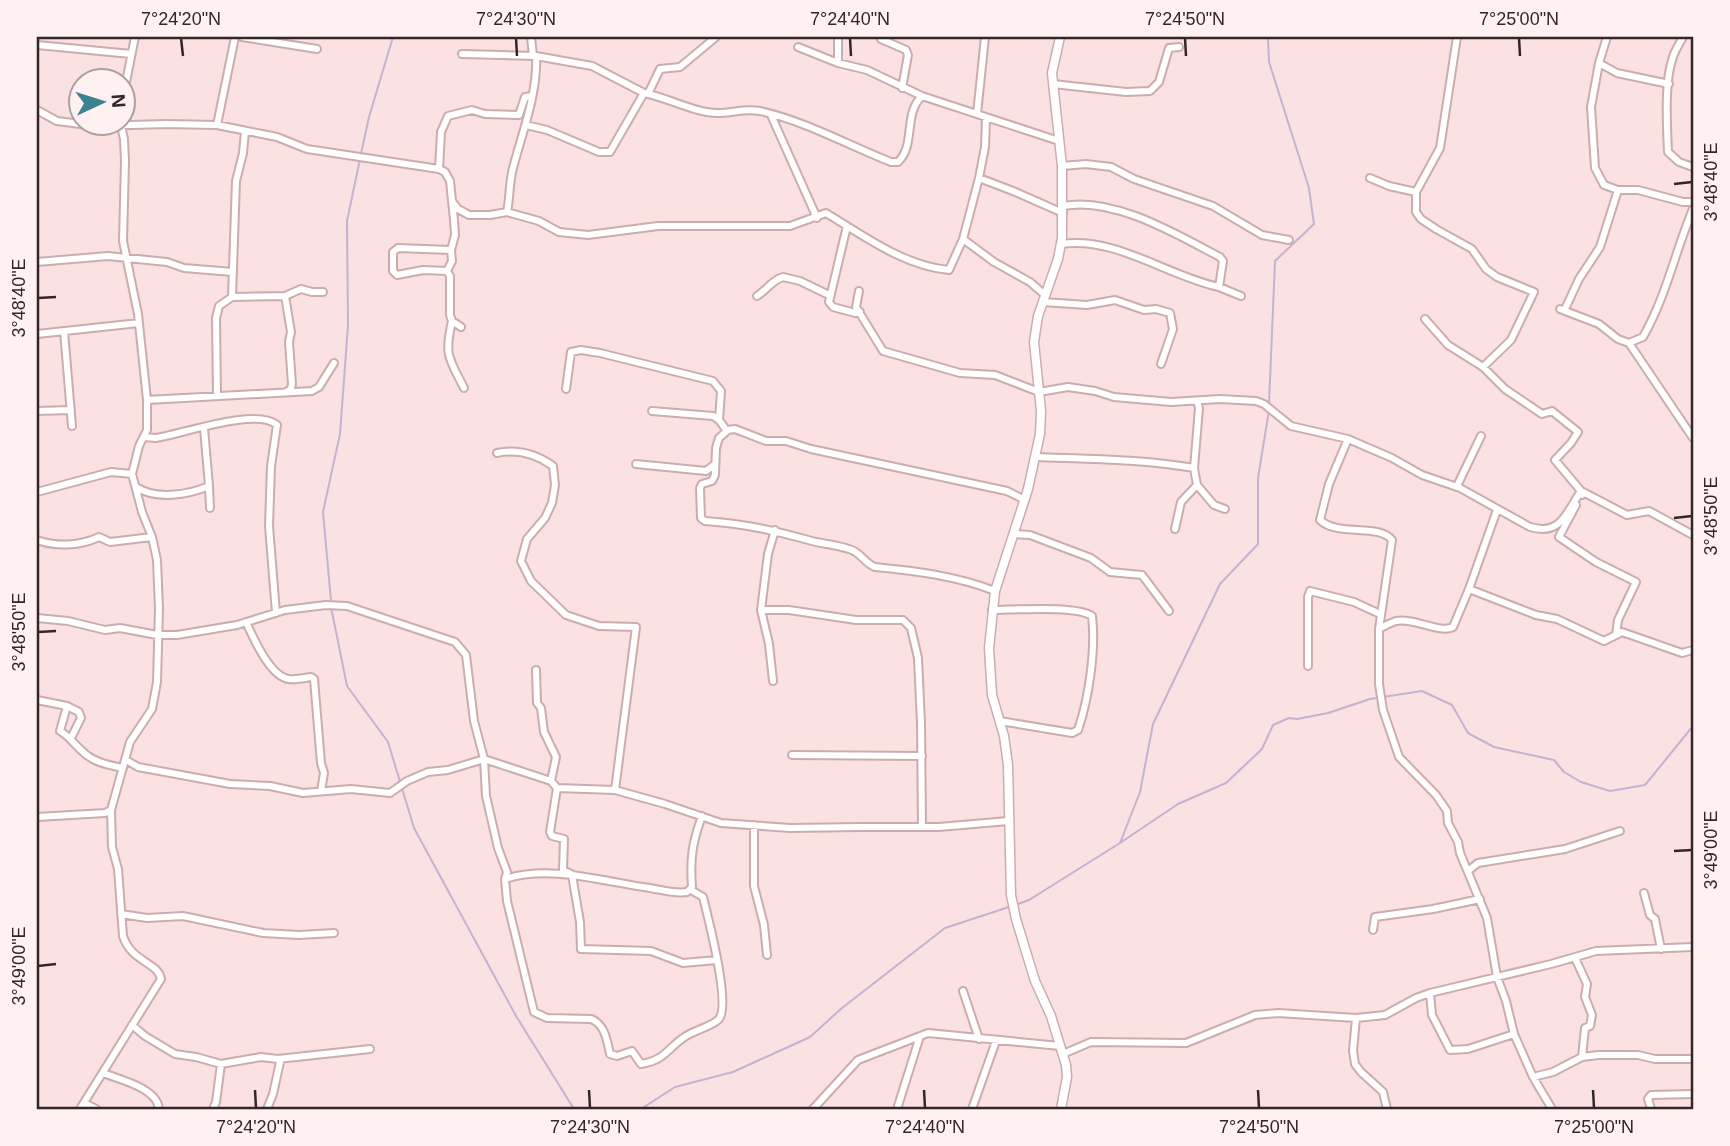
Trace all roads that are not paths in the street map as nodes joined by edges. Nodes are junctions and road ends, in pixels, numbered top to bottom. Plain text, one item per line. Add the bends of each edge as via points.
1 (135, 37) edge
2 (235, 37) edge
3 (242, 37) edge
4 (531, 37) edge
5 (716, 37) edge
6 (838, 37) edge
7 (985, 37) edge
8 (1060, 37) edge
9 (1457, 37) edge
10 (1606, 37) edge
11 (1683, 37) edge
12 (881, 39) dead end
13 (37, 45) edge
14 (798, 47) dead end
15 (1179, 47) dead end
16 (317, 49) dead end
17 (131, 54) junction
18 (462, 54) dead end
19 (534, 56) junction
20 (838, 63) junction
21 (1599, 63) junction
22 (129, 66) edge
23 (1053, 84) junction
24 (1669, 84) junction
25 (902, 88) junction
26 (646, 94) junction
27 (532, 96) junction
28 (922, 96) junction
29 (37, 110) edge
30 (977, 114) junction
31 (771, 115) junction
32 (986, 118) junction
33 (66, 122) edge
34 (136, 124) edge
35 (217, 125) junction
36 (526, 125) junction
37 (245, 131) junction
38 (123, 136) edge
39 (1059, 141) junction
40 (1062, 166) junction
41 (1693, 167) edge
42 (439, 169) junction
43 (979, 178) junction
44 (1370, 178) dead end
45 (1618, 190) junction
46 (1416, 192) junction
47 (452, 201) junction
48 (1693, 202) edge
49 (1063, 209) junction
50 (1693, 209) edge
51 (508, 212) junction
52 (817, 218) junction
53 (846, 226) junction
54 (963, 239) junction
55 (1289, 240) dead end
56 (1061, 244) junction
57 (451, 250) junction
58 (126, 259) junction
59 (37, 262) edge
60 (447, 271) junction
61 (233, 272) junction
62 (1219, 287) junction
63 (859, 290) dead end
64 (323, 292) dead end
65 (830, 295) junction
66 (285, 296) junction
67 (757, 296) dead end
68 (1241, 296) dead end
69 (232, 298) junction
70 (1044, 298) junction
71 (860, 312) junction
72 (1425, 319) dead end
73 (452, 321) junction
74 (139, 323) junction
75 (461, 327) dead end
76 (64, 331) junction
77 (37, 334) edge
78 (1629, 343) junction
79 (334, 363) dead end
80 (1161, 364) dead end
81 (1483, 368) junction
82 (464, 388) dead end
83 (566, 389) dead end
84 (286, 392) junction
85 (1039, 392) junction
86 (217, 395) junction
87 (147, 400) junction
88 (1198, 401) junction
89 (71, 410) junction
90 (37, 411) edge
91 (652, 411) dead end
92 (719, 419) junction
93 (72, 426) dead end
94 (204, 428) junction
95 (727, 431) junction
96 (1481, 436) dead end
97 (144, 437) junction
98 (1693, 438) edge
99 (1348, 439) junction
100 (497, 453) dead end
101 (1036, 457) junction
102 (636, 464) dead end
103 (714, 465) junction
104 (1194, 468) junction
105 (132, 474) junction
106 (1197, 483) junction
107 (1206, 485) dead end
108 (209, 486) junction
109 (1457, 486) junction
110 (136, 487) junction
111 (37, 492) edge
112 (1025, 500) junction
113 (210, 508) dead end
114 (1226, 509) dead end
115 (1497, 510) junction
116 (1175, 529) dead end
117 (775, 530) junction
118 (1014, 534) junction
119 (1693, 535) edge
120 (152, 537) junction
121 (37, 540) edge
122 (1469, 589) junction
123 (995, 591) junction
124 (761, 610) junction
125 (992, 610) junction
126 (1169, 611) dead end
127 (276, 613) junction
128 (1380, 614) junction
129 (37, 618) edge
130 (246, 622) junction
131 (1379, 629) junction
132 (157, 635) junction
133 (1616, 635) junction
134 (1693, 649) edge
135 (1308, 666) dead end
136 (536, 670) dead end
137 (773, 681) dead end
138 (37, 700) edge
139 (67, 706) junction
140 (1000, 721) junction
141 (71, 738) junction
142 (792, 755) dead end
143 (922, 756) junction
144 (484, 759) junction
145 (126, 760) junction
146 (123, 768) junction
147 (551, 781) junction
148 (557, 788) junction
149 (615, 790) junction
150 (321, 791) junction
151 (111, 810) junction
152 (702, 816) junction
153 (37, 817) edge
154 (1008, 821) junction
155 (754, 825) junction
156 (922, 827) junction
157 (1620, 831) dead end
158 (1468, 871) junction
159 (572, 875) junction
160 (505, 879) junction
161 (691, 890) junction
162 (1644, 893) dead end
163 (1480, 900) junction
164 (121, 914) junction
165 (1373, 930) dead end
166 (334, 933) dead end
167 (1693, 947) edge
168 (1661, 949) junction
169 (766, 955) dead end
170 (1575, 958) junction
171 (717, 960) junction
172 (1497, 977) junction
173 (963, 991) dead end
174 (1430, 993) junction
175 (1356, 1018) junction
176 (132, 1025) junction
177 (1514, 1034) junction
178 (920, 1036) junction
179 (979, 1039) junction
180 (996, 1041) junction
181 (369, 1049) dead end
182 (1062, 1050) junction
183 (1582, 1058) junction
184 (278, 1059) junction
185 (1693, 1059) edge
186 (221, 1064) junction
187 (103, 1073) junction
188 (1533, 1077) junction
189 (1693, 1094) edge
190 (82, 1106) edge
191 (898, 1106) dead end
192 (96, 1109) edge
193 (159, 1109) edge
194 (213, 1109) edge
195 (267, 1109) edge
196 (813, 1109) edge
197 (972, 1109) edge
198 (1060, 1109) edge
199 (1387, 1109) edge
200 (1552, 1109) edge
201 (1651, 1109) edge

1 - 17 street
2 - 35 street
3 - 16 street
4 - 19 street
5 - 26 street via 680,67 660,69
6 - 20 street
7 - 30 street
8 - 23 street
9 - 46 street via 1440,148
10 - 21 street
11 - 24 street via 1672,58
12 - 25 street via 908,55
13 - 17 street
14 - 20 street
15 - 23 street via 1169,48 1159,82 1150,91
17 - 22 street
18 - 19 street
19 - 26 street via 592,66
19 - 27 street
20 - 25 street via 867,70
21 - 24 street via 1617,73
21 - 45 street via 1591,107 1595,168 1604,185
23 - 39 street
24 - 41 street via 1668,152
25 - 28 street
26 - 31 street via 698,110 745,109
26 - 36 street via 614,148 604,153
27 - 36 street
27 - 42 street via 525,97 519,115 472,110 448,116 441,132
28 - 30 street
28 - 31 street via 912,109 905,152 898,162
29 - 33 street
30 - 32 street
31 - 52 street
32 - 39 street
32 - 43 street
34 - 35 street
35 - 37 street
36 - 51 street via 512,171
37 - 42 street via 307,149
37 - 61 street via 236,181
38 - 58 street
39 - 40 street
40 - 49 street
40 - 55 street via 1111,167 1213,206 1262,235
42 - 47 street via 450,181
43 - 49 street
43 - 54 street
44 - 46 street
45 - 48 street
45 - 78 street via 1600,247 1563,308
46 - 81 street via 1414,205 1421,219 1472,249 1486,269 1534,292 1511,340
47 - 51 street via 458,209 476,216
47 - 57 street via 455,235
49 - 56 street
49 - 62 street via 1080,202 1144,219 1220,257
50 - 78 street via 1650,325 1643,337
51 - 52 street via 559,232 588,235 658,226 790,226
52 - 53 street via 826,213
53 - 54 street via 929,268 949,270
53 - 65 street
54 - 70 street via 1030,282
56 - 62 street via 1080,241 1119,251 1192,281
56 - 70 street
57 - 60 street
57 - 60 street via 398,248 393,252 397,275
58 - 59 street via 97,256
58 - 61 street
58 - 74 street
60 - 73 street
61 - 69 street
62 - 68 street
63 - 71 street via 855,305
64 - 66 street via 301,289
65 - 67 street via 783,277
65 - 71 street via 833,307
66 - 69 street
66 - 84 street via 292,384
69 - 86 street via 219,306 216,318
70 - 80 street via 1087,304 1115,300 1170,313 1173,329
70 - 85 street via 1034,342
71 - 85 street via 883,351 960,373 995,375
72 - 81 street via 1448,345
73 - 75 street
73 - 82 street via 447,346 450,363
74 - 76 street
74 - 87 street
76 - 77 street
76 - 89 street
78 - 98 street
79 - 84 street via 316,389
81 - 115 street via 1542,414 1552,411 1578,432 1555,460 1581,491 1557,526 1539,530
83 - 92 street via 571,352 600,353 713,381 721,391
84 - 86 street
85 - 88 street via 1068,387 1114,397
85 - 101 street
86 - 87 street
87 - 97 street
88 - 99 street via 1256,401 1292,426
88 - 104 street
89 - 90 street
89 - 93 street
91 - 92 street
92 - 95 street
94 - 97 street via 156,439
94 - 108 street
94 - 127 street via 246,419 277,425 269,526
95 - 103 street via 719,438
95 - 112 street via 735,429 766,441 786,441 1007,491
96 - 109 street
97 - 105 street
99 - 109 street via 1422,475
99 - 128 street via 1320,520 1390,537 1393,546
100 - 149 street via 512,450 553,466 552,503 527,539 522,561 531,581 566,615 599,626 636,627
101 - 104 street via 1112,458
101 - 112 street
102 - 103 street via 706,471
103 - 117 street via 714,478 700,488 702,520
104 - 106 street
105 - 110 street
105 - 111 street via 111,472
106 - 107 street
106 - 114 street via 1214,505
106 - 116 street via 1180,503
108 - 110 street via 177,494 153,494
108 - 113 street
109 - 115 street
110 - 120 street
112 - 118 street
115 - 122 street
117 - 123 street via 852,549 875,567 922,572
117 - 124 street
118 - 123 street
118 - 126 street via 1030,535 1091,558 1110,572 1142,575
119 - 133 street via 1649,511 1627,515 1583,492 1559,537 1636,582
120 - 121 street via 110,542 99,537 88,543 55,544
120 - 132 street via 159,588
122 - 131 street via 1449,629 1397,620
122 - 133 street via 1557,619 1604,641
123 - 125 street
124 - 137 street
124 - 143 street via 903,620 911,628 918,658
125 - 140 street via 990,681
125 - 140 street via 1073,610 1089,613 1093,624 1090,672 1078,730 1072,733
127 - 130 street
127 - 144 street via 336,605 455,642 466,654
128 - 131 street
128 - 135 street via 1310,591
129 - 132 street
130 - 132 street
130 - 150 street via 259,652 281,677 314,679 324,773
131 - 158 street via 1382,709 1399,757 1447,811
132 - 145 street via 152,709 132,738
133 - 134 street via 1625,633 1682,653
136 - 147 street via 537,703 556,757
138 - 139 street
139 - 141 street via 59,729
139 - 141 street via 80,714
140 - 154 street via 1008,765
141 - 146 street via 89,757
142 - 143 street
143 - 156 street
144 - 147 street
144 - 150 street via 428,772 390,793
144 - 160 street via 486,796 507,872
145 - 146 street
145 - 150 street via 138,767 230,784
146 - 151 street
147 - 148 street
148 - 149 street
148 - 159 street via 550,832 564,839 564,870
149 - 152 street
151 - 153 street
151 - 164 street
152 - 155 street via 721,823
152 - 161 street via 691,851
154 - 156 street
154 - 182 street via 1016,919
155 - 156 street
155 - 169 street via 754,887
157 - 158 street via 1564,849 1478,863
158 - 163 street
159 - 160 street via 533,873
159 - 161 street via 683,893
159 - 171 street via 581,949 651,951 683,963
160 - 171 street via 534,1012 547,1018 597,1021 610,1054 632,1051 639,1063 655,1062 682,1038 717,1021 723,1008
161 - 171 street via 703,897
162 - 168 street
163 - 165 street via 1375,917
163 - 172 street
164 - 166 street via 184,916 263,933
164 - 176 street via 126,946 161,974
167 - 168 street
168 - 170 street via 1596,951
170 - 172 street
170 - 183 street via 1587,984 1585,996 1592,1015 1585,1028
172 - 174 street
172 - 177 street
173 - 179 street
174 - 175 street via 1385,1016
174 - 177 street via 1432,1015 1450,1050
175 - 182 street via 1255,1015 1186,1043 1091,1042
175 - 199 street via 1355,1064 1383,1092
176 - 186 street via 169,1052
176 - 187 street
177 - 188 street
178 - 179 street via 937,1033
178 - 191 street
178 - 196 street via 859,1060
179 - 180 street
180 - 182 street
180 - 197 street
181 - 184 street
182 - 198 street via 1067,1077
183 - 185 street via 1638,1055
183 - 188 street
184 - 186 street
184 - 195 street
186 - 194 street
187 - 190 street
187 - 193 street via 150,1093
188 - 200 street
189 - 201 street via 1651,1095
190 - 192 street

